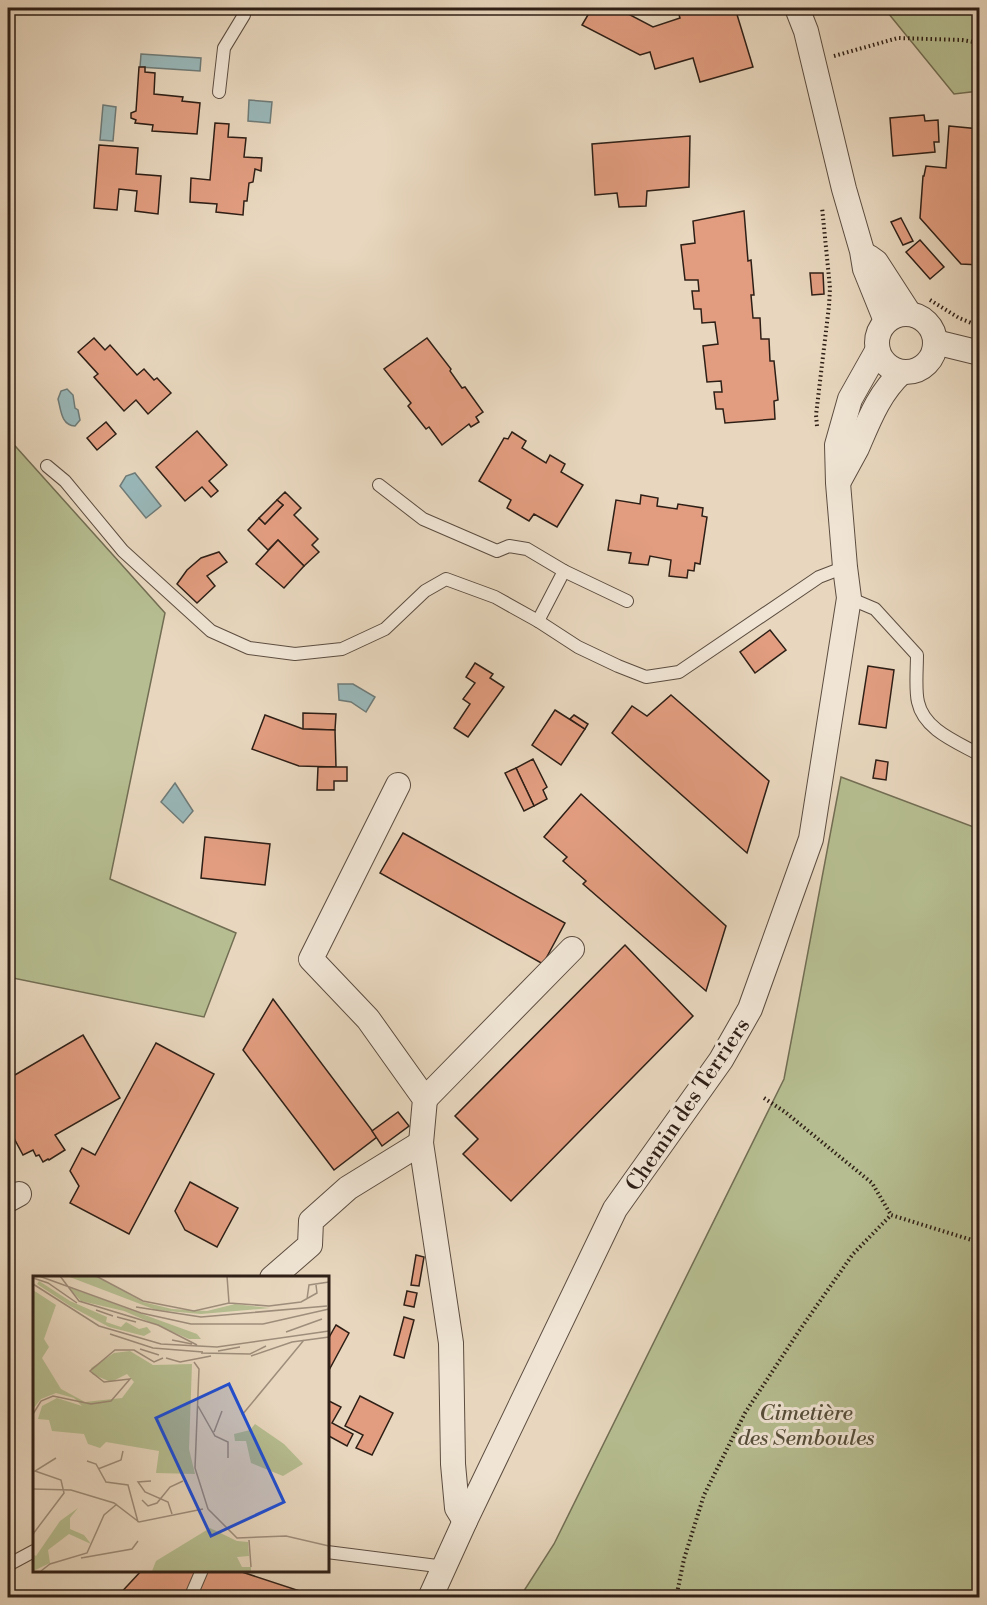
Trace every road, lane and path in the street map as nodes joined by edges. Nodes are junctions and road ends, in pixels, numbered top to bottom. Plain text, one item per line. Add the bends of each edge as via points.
1 (245, 8) edge
2 (797, 8) edge
3 (980, 43) edge
4 (813, 62) junction
5 (219, 92) dead end
6 (820, 196) dead end
7 (862, 252) junction
8 (918, 305) junction
9 (886, 321) junction
10 (980, 326) edge
11 (935, 342) junction
12 (877, 351) junction
13 (980, 353) edge
14 (902, 372) junction
15 (817, 428) dead end
16 (47, 466) dead end
17 (838, 483) junction
18 (379, 485) dead end
19 (845, 567) junction
20 (564, 571) junction
21 (849, 598) junction
22 (627, 601) dead end
23 (538, 621) junction
24 (980, 755) edge
25 (398, 785) dead end
26 (572, 949) dead end
27 (764, 1098) dead end
28 (425, 1099) junction
29 (421, 1143) junction
30 (891, 1215) junction
31 (980, 1244) edge
32 (274, 1276) edge
33 (465, 1521) junction
34 (33, 1552) edge
35 (328, 1552) edge
36 (8, 1565) edge
37 (445, 1567) junction
38 (200, 1572) edge
39 (980, 1592) edge
40 (190, 1598) edge
41 (430, 1598) edge
42 (676, 1598) edge
43 (976, 1598) edge

1 - 5 lane via 224,48
2 - 4 street
3 - 4 path via 898,38
4 - 7 street
6 - 15 path via 830,288
7 - 8 street
7 - 9 street
8 - 9 street
8 - 10 path
8 - 11 street via 917,315 930,326
9 - 12 street via 877,335
11 - 13 street
11 - 14 street via 925,365
12 - 14 street via 882,361
12 - 17 street, Chemin des Terriers via 850,399 837,445
14 - 17 street via 874,408
16 - 23 lane via 123,551 211,631 249,648 295,654 342,649 385,629 425,591 446,579 495,597
17 - 19 street, Chemin des Terriers
18 - 20 lane via 423,519 497,551 509,546 527,549
19 - 21 street, Chemin des Terriers
19 - 23 lane via 819,577 679,672 646,676 618,666 578,647
20 - 22 lane
20 - 23 lane
21 - 24 lane via 875,609 917,656 918,702 924,716 936,730
21 - 33 street, Chemin des Terriers via 811,839 750,1009 721,1060 615,1209
25 - 28 street via 310,959 368,1019
26 - 28 street
27 - 30 path via 872,1183
28 - 29 street
29 - 32 street via 348,1188 311,1221 310,1245
29 - 33 street via 451,1343 453,1464 457,1508
30 - 31 path
30 - 42 path via 853,1254 745,1413 704,1495
33 - 37 street, Chemin des Terriers
34 - 36 lane
35 - 37 lane
37 - 41 street, Chemin des Terriers
38 - 40 lane
39 - 43 path

